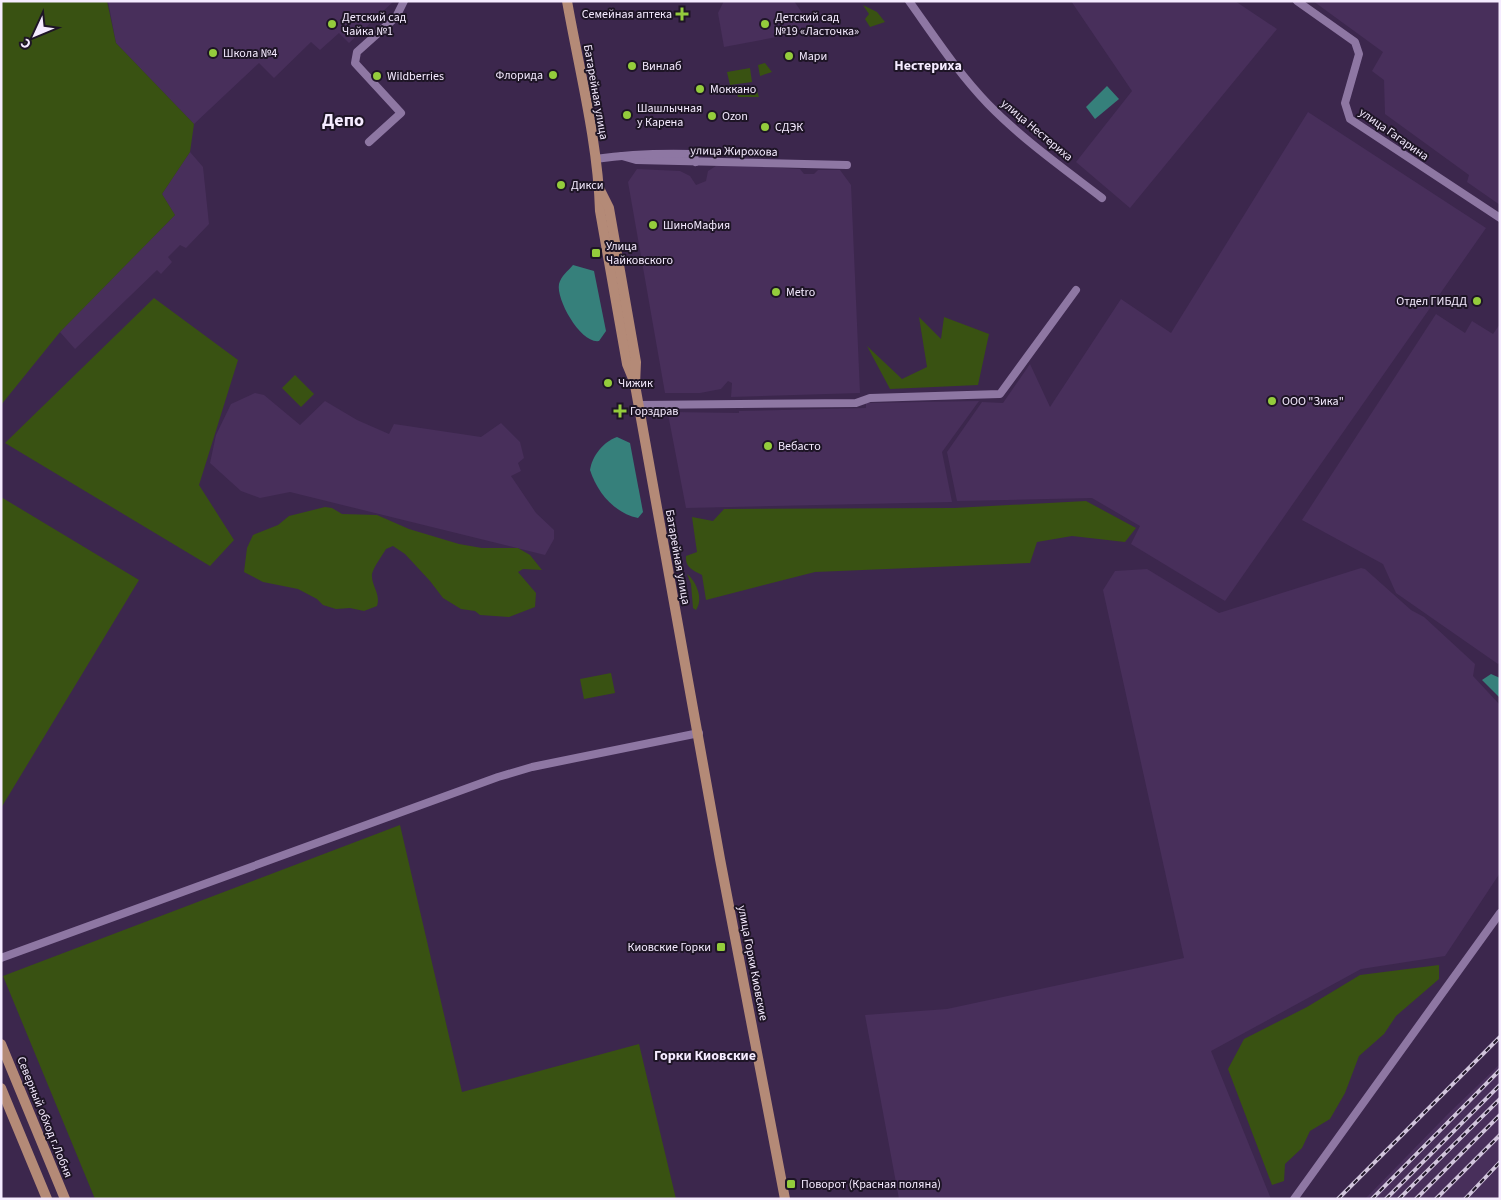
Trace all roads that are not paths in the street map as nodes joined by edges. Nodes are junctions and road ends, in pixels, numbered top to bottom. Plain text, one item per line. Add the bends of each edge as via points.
1 (404, 1) edge
2 (567, 1) edge
3 (909, 1) edge
4 (1297, 1) edge
5 (369, 142) dead end
6 (595, 159) junction
7 (847, 165) dead end
8 (1102, 198) dead end
9 (1500, 218) edge
10 (1076, 290) dead end
11 (639, 405) junction
12 (699, 732) junction
13 (1500, 913) edge
14 (1, 958) edge
15 (1, 1044) edge
16 (1, 1088) edge
17 (47, 1199) edge
18 (65, 1199) edge
19 (786, 1199) edge
20 (1294, 1199) edge

1 - 5 street via 396,17 357,52 355,64 401,113
2 - 6 main road, Батарейная улица
3 - 8 street, улица Нестериха via 987,103 1015,130
4 - 9 street, улица Гагарина via 1355,42 1358,54 1346,103 1350,119
6 - 7 street, улица Жирохова via 636,153
6 - 11 main road, Батарейная улица via 600,211 627,364
10 - 11 street via 1000,394 870,398 856,402
11 - 12 main road, Батарейная улица via 659,528
12 - 14 street via 498,777
12 - 19 main road, улица Горки Киовские via 720,859
13 - 20 street
15 - 18 main road, Северный обход г.Лобня
16 - 17 main road

